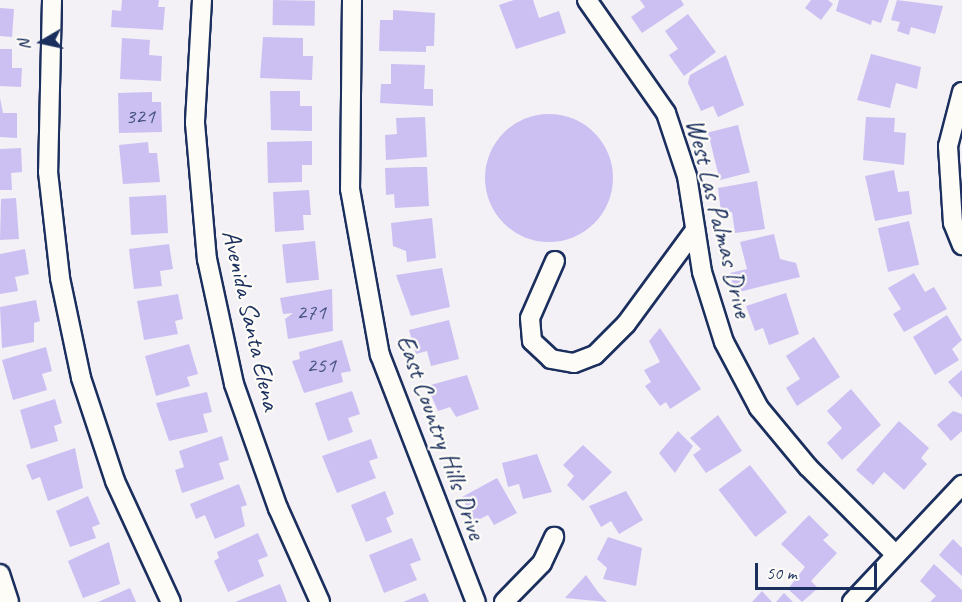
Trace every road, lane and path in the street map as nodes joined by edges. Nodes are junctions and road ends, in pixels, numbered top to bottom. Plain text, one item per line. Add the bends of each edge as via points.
1 (52, 0) edge
2 (202, 0) edge
3 (352, 0) edge
4 (587, 0) edge
5 (962, 92) edge
6 (695, 230) junction
7 (962, 245) edge
8 (555, 261) dead end
9 (962, 485) edge
10 (554, 537) dead end
11 (896, 555) junction
12 (0, 574) edge
13 (9, 602) edge
14 (171, 602) edge
15 (320, 602) edge
16 (476, 602) edge
17 (504, 602) edge
18 (852, 602) edge

1 - 14 street via 48,172 60,278 81,378 115,481
2 - 15 street, Avenida Santa Elena via 195,123 207,259 234,384 278,508
3 - 16 street, East Country Hills Drive via 350,189 380,355
4 - 6 street, West Las Palmas Drive via 666,113 687,176
5 - 7 street via 948,146 953,223
6 - 8 street via 626,324 595,356 574,363 551,359 532,341 530,318
6 - 11 street, West Las Palmas Drive via 724,342 759,408 808,467
9 - 11 street
10 - 17 street via 542,563
11 - 18 street
12 - 13 street

